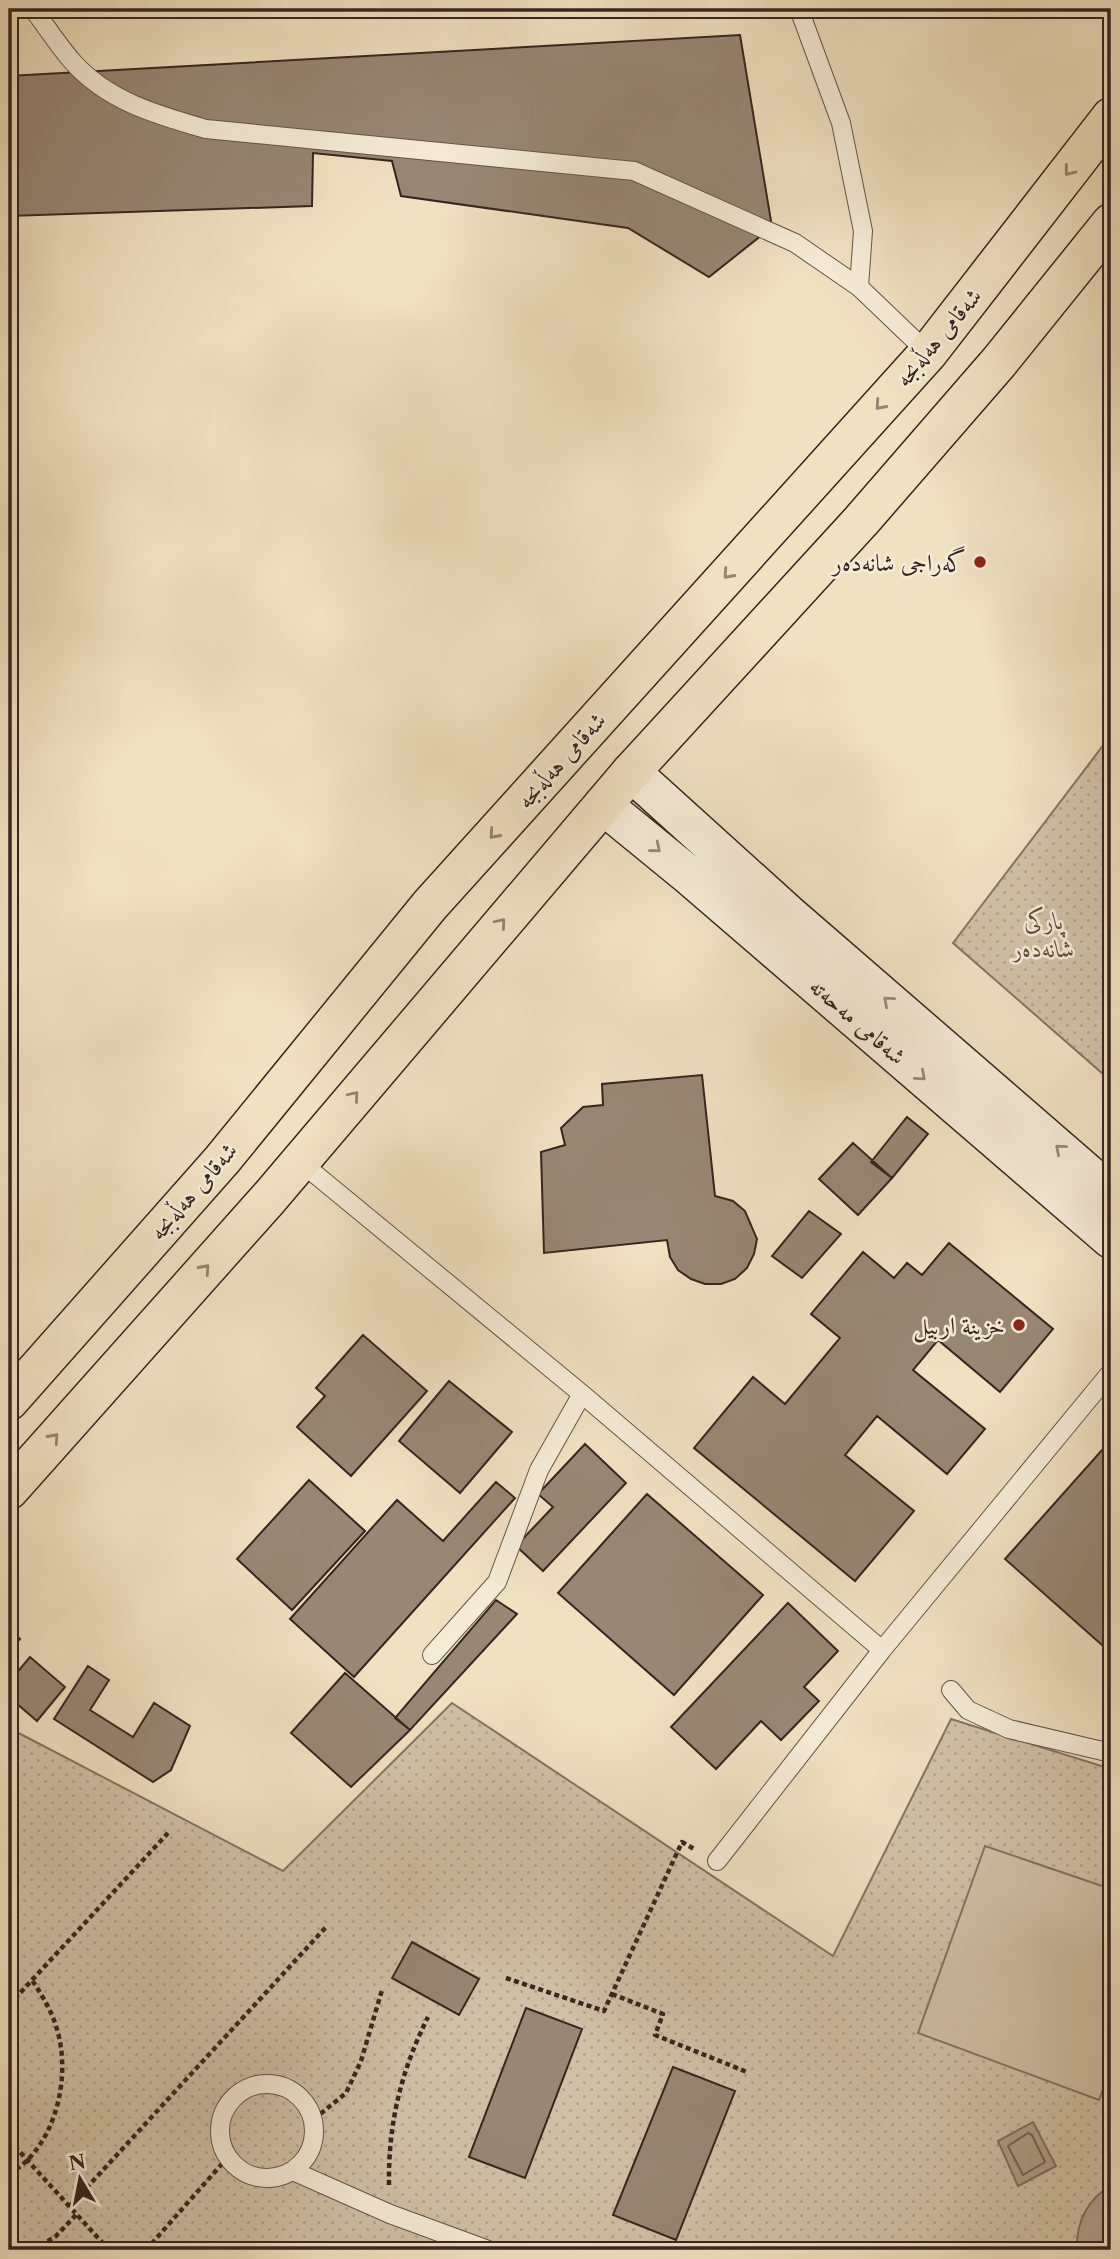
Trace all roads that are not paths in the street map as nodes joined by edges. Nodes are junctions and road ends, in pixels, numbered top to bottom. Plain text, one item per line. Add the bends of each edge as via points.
1 (33, 9) edge
2 (799, 9) edge
3 (1111, 117) edge
4 (1111, 223) edge
5 (859, 287) junction
6 (938, 340) junction
7 (999, 362) junction
8 (631, 772) junction
9 (603, 805) junction
10 (252, 1121) junction
11 (298, 1160) junction
12 (1111, 1194) edge
13 (1111, 1239) edge
14 (1111, 1372) edge
15 (582, 1394) junction
16 (9, 1401) edge
17 (9, 1490) edge
18 (882, 1650) junction
19 (432, 1655) dead end
20 (951, 1690) dead end
21 (1111, 1753) edge
22 (717, 1861) road end
23 (293, 2171) junction
24 (488, 2250) edge

1 - 5 lane via 74,63 108,92 153,114 206,129 634,171 796,243
2 - 5 lane via 841,124 863,231
3 -> 6 main road, شەقامی هەڵەبجە
4 - 7 main road
5 - 6 lane
6 - 7 main road
6 -> 10 main road, شەقامی هەڵەبجە via 429,905
7 - 8 main road via 861,521
8 - 9 main road
12 -> 8 main road, شەقامی مەحەتە
11 -> 9 main road
9 -> 13 main road, شەقامی مەحەتە
10 - 11 main road
10 - 16 main road, شەقامی هەڵەبجە
11 - 15 lane
17 -> 11 main road
14 - 18 lane
15 - 18 lane
15 - 19 lane via 539,1470 497,1582
18 - 22 lane
20 - 21 lane via 968,1710 1009,1729
23 - 23 lane via 311,2149 314,2119 307,2105 285,2087 256,2085 242,2091 223,2114 220,2128 228,2157 250,2175 272,2177
23 - 24 lane

